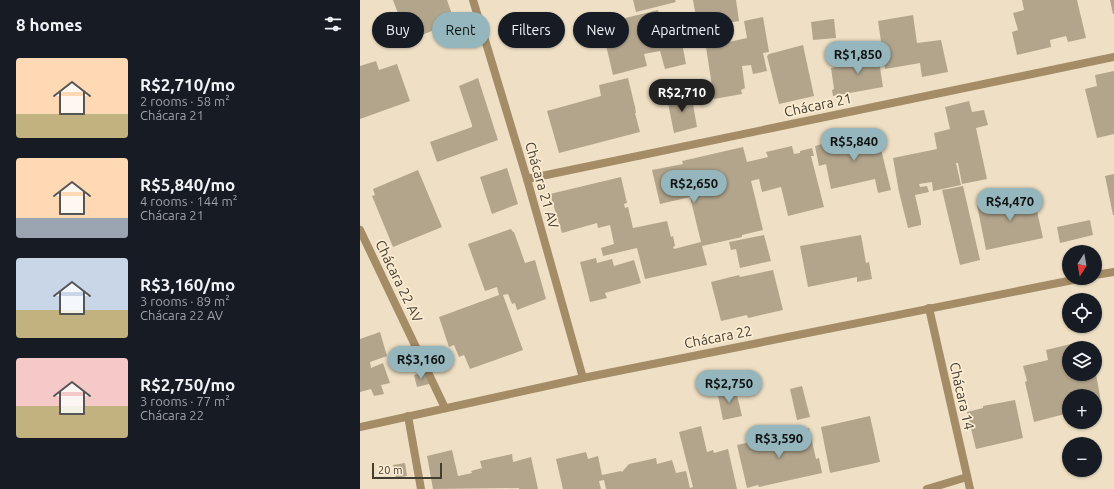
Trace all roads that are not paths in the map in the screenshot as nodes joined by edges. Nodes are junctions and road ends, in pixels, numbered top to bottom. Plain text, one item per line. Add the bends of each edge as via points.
1 (473, 0) edge
2 (1114, 56) edge
3 (527, 179) junction
4 (360, 230) edge
5 (1114, 272) edge
6 (1102, 275) edge
7 (1062, 282) edge
8 (929, 308) junction
9 (583, 378) junction
10 (445, 408) junction
11 (408, 416) junction
12 (360, 427) edge
13 (967, 477) junction
14 (421, 489) edge
15 (927, 489) edge
16 (970, 489) edge

1 - 3 street, Chácara 21 AV
2 - 3 street, Chácara 21
3 - 9 street, Chácara 21 AV
4 - 10 street, Chácara 22 AV
5 - 6 street
7 - 8 street, Chácara 22
8 - 9 street, Chácara 22
8 - 13 street, Chácara 14
9 - 10 street, Chácara 22
10 - 11 street, Chácara 22
11 - 12 street, Chácara 22
11 - 14 street
13 - 15 street
13 - 16 street, Chácara 14

